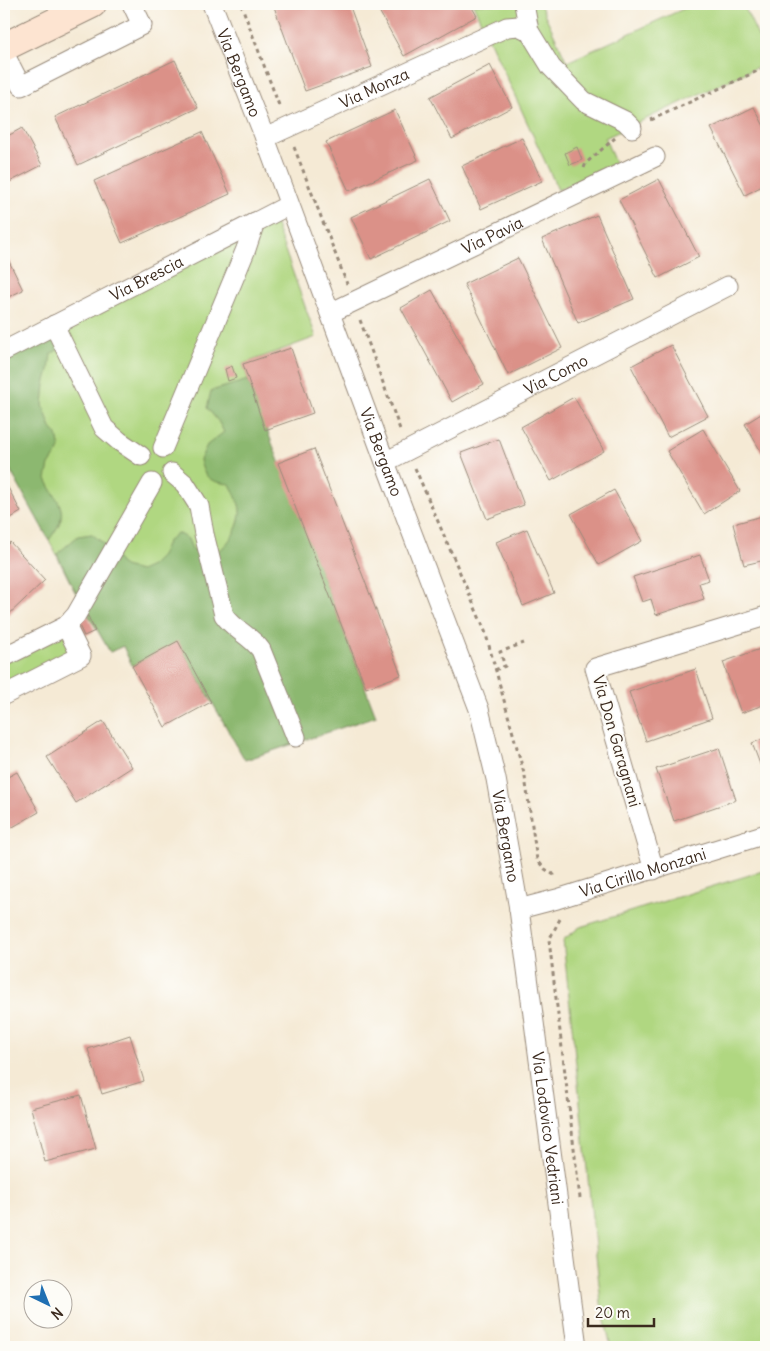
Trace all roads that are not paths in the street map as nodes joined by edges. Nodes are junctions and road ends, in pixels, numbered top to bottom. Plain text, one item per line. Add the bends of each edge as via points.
1 (92, 4) edge
2 (132, 4) edge
3 (212, 4) edge
4 (524, 4) edge
5 (529, 31) junction
6 (4, 48) edge
7 (4, 53) edge
8 (632, 128) road end
9 (265, 138) junction
10 (655, 157) dead end
11 (289, 205) junction
12 (256, 222) junction
13 (728, 286) dead end
14 (330, 313) junction
15 (54, 325) junction
16 (4, 351) edge
17 (163, 448) junction
18 (141, 456) junction
19 (385, 462) junction
20 (172, 473) junction
21 (152, 482) junction
22 (766, 616) edge
23 (66, 626) junction
24 (4, 657) edge
25 (4, 696) edge
26 (296, 737) dead end
27 (766, 834) edge
28 (654, 870) junction
29 (519, 908) junction
30 (577, 1347) edge

1 - 6 street
2 - 7 street via 142,25 20,86
3 - 9 street, Via Bergamo
4 - 5 street
5 - 8 street via 551,67 584,101 625,121
5 - 9 street, Via Monza via 519,26 507,27
9 - 11 street, Via Bergamo
10 - 14 street, Via Pavia
11 - 12 street, Via Brescia
11 - 14 street, Via Bergamo
12 - 15 street, Via Brescia
12 - 17 street
13 - 19 street, Via Como
14 - 19 street, Via Bergamo
15 - 16 street, Via Brescia
15 - 18 street via 104,428
17 - 18 street via 149,450
17 - 20 street via 173,458
18 - 21 street via 138,462 140,472
19 - 29 street, Via Bergamo via 479,709 496,779
20 - 21 street via 158,483
20 - 26 street via 185,484 199,506 224,615 230,625 261,650
21 - 23 street via 76,615
22 - 28 street, Via Don Garagnani via 595,668
23 - 24 street
23 - 25 street via 81,656
27 - 28 street, Via Cirillo Monzani
28 - 29 street, Via Cirillo Monzani via 557,900
29 - 30 street, Via Lodovico Vedriani

